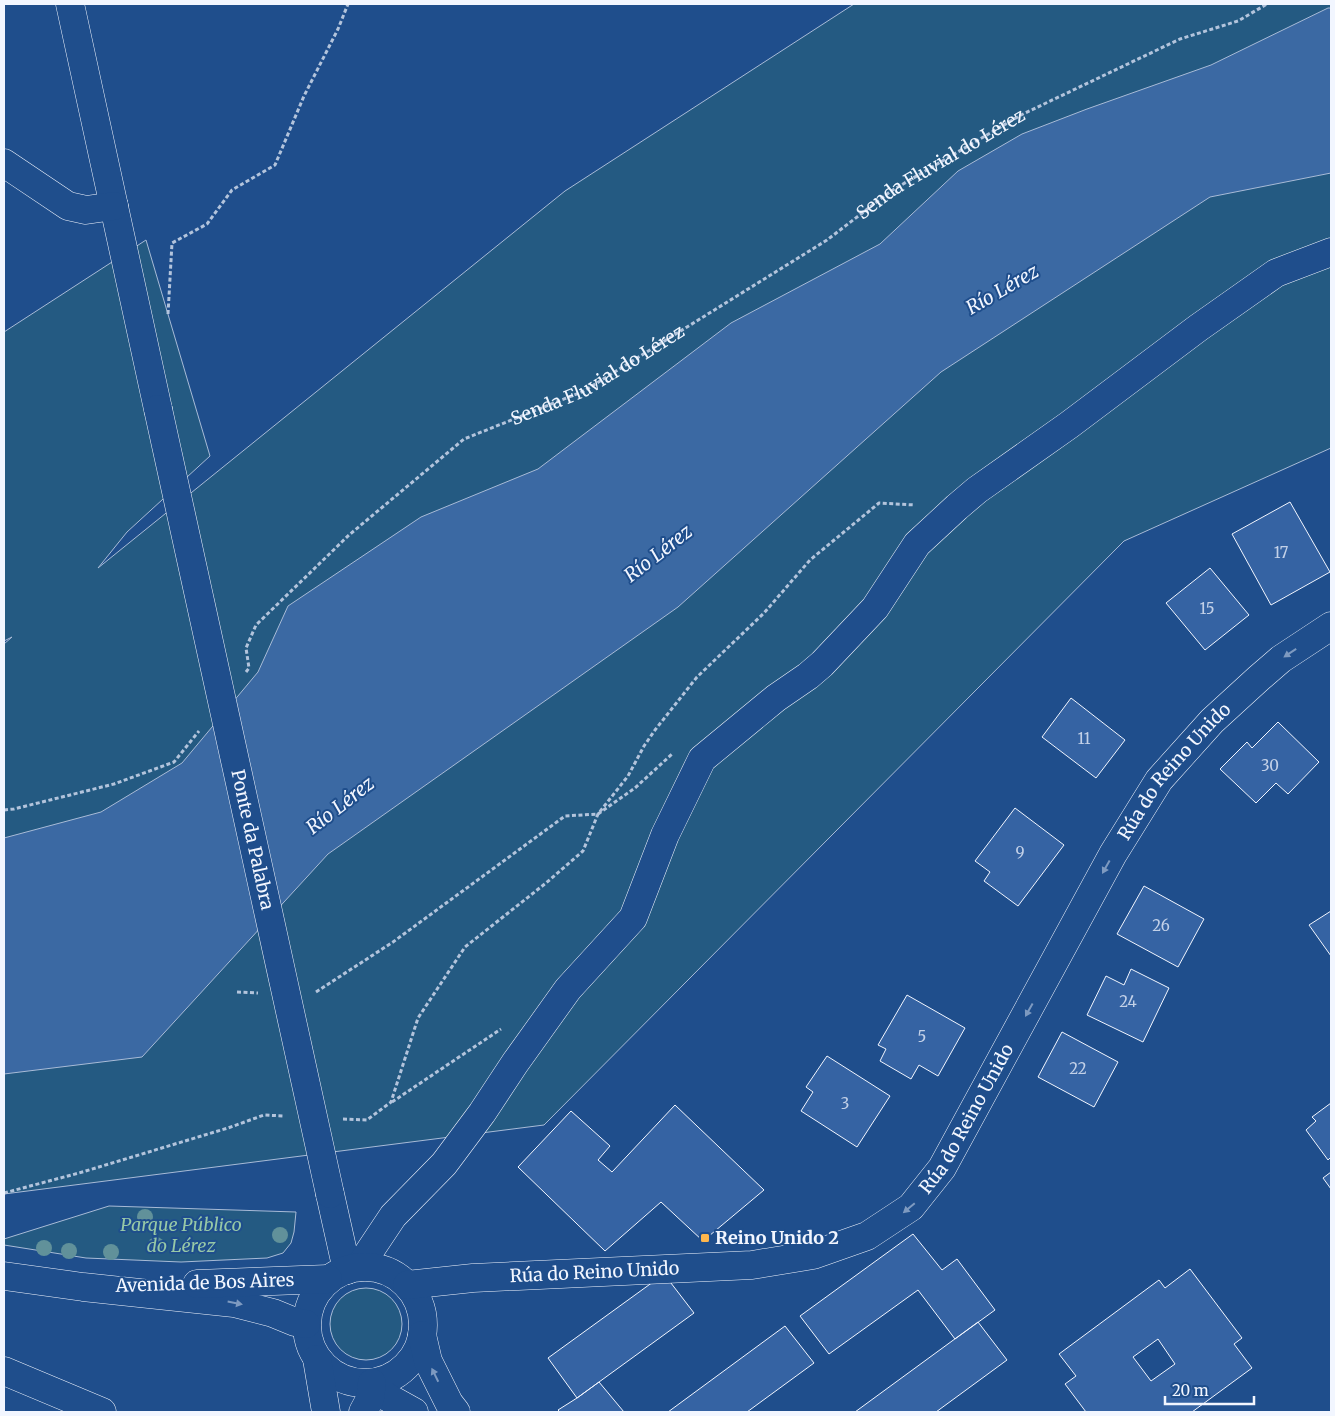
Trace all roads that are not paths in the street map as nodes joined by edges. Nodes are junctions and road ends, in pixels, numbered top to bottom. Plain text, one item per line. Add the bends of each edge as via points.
1 (70, 4) edge
2 (4, 163) edge
3 (114, 206) junction
4 (1331, 252) edge
5 (1331, 626) edge
6 (345, 1272) junction
7 (4, 1276) edge
8 (407, 1285) junction
9 (83, 1286) junction
10 (306, 1324) junction
11 (422, 1335) junction
12 (317, 1359) junction
13 (4, 1371) edge
14 (372, 1383) junction
15 (102, 1412) edge
16 (326, 1412) edge
17 (363, 1412) edge
18 (414, 1412) edge
19 (456, 1412) edge

1 - 3 street, Ponte da Palabra
2 - 3 street via 68,206 86,210
3 - 6 street, Ponte da Palabra, bridge
4 - 6 street via 1276,273 977,490 917,544 876,608 822,664 702,759 665,835 633,918 568,989 444,1164
5 -> 8 street, Rúa do Reino Unido via 1281,659 1259,678 1212,721 1159,780 1113,854 942,1168 911,1208 867,1236 813,1255 752,1265 474,1278
6 - 8 street via 377,1268 393,1274
6 - 9 street, Avenida de Bos Aires via 235,1283
6 - 10 street via 316,1292
7 - 9 street, Avenida de Bos Aires
8 - 11 street via 420,1308
9 -> 10 street, Avenida de Bos Aires via 234,1302
10 - 12 street via 309,1342
11 - 14 street via 416,1352 405,1367
19 -> 11 street via 448,1403 428,1361
12 - 14 street via 341,1378 356,1383
12 - 16 street
13 - 15 street
14 - 17 street via 370,1399
14 - 18 street via 387,1398

